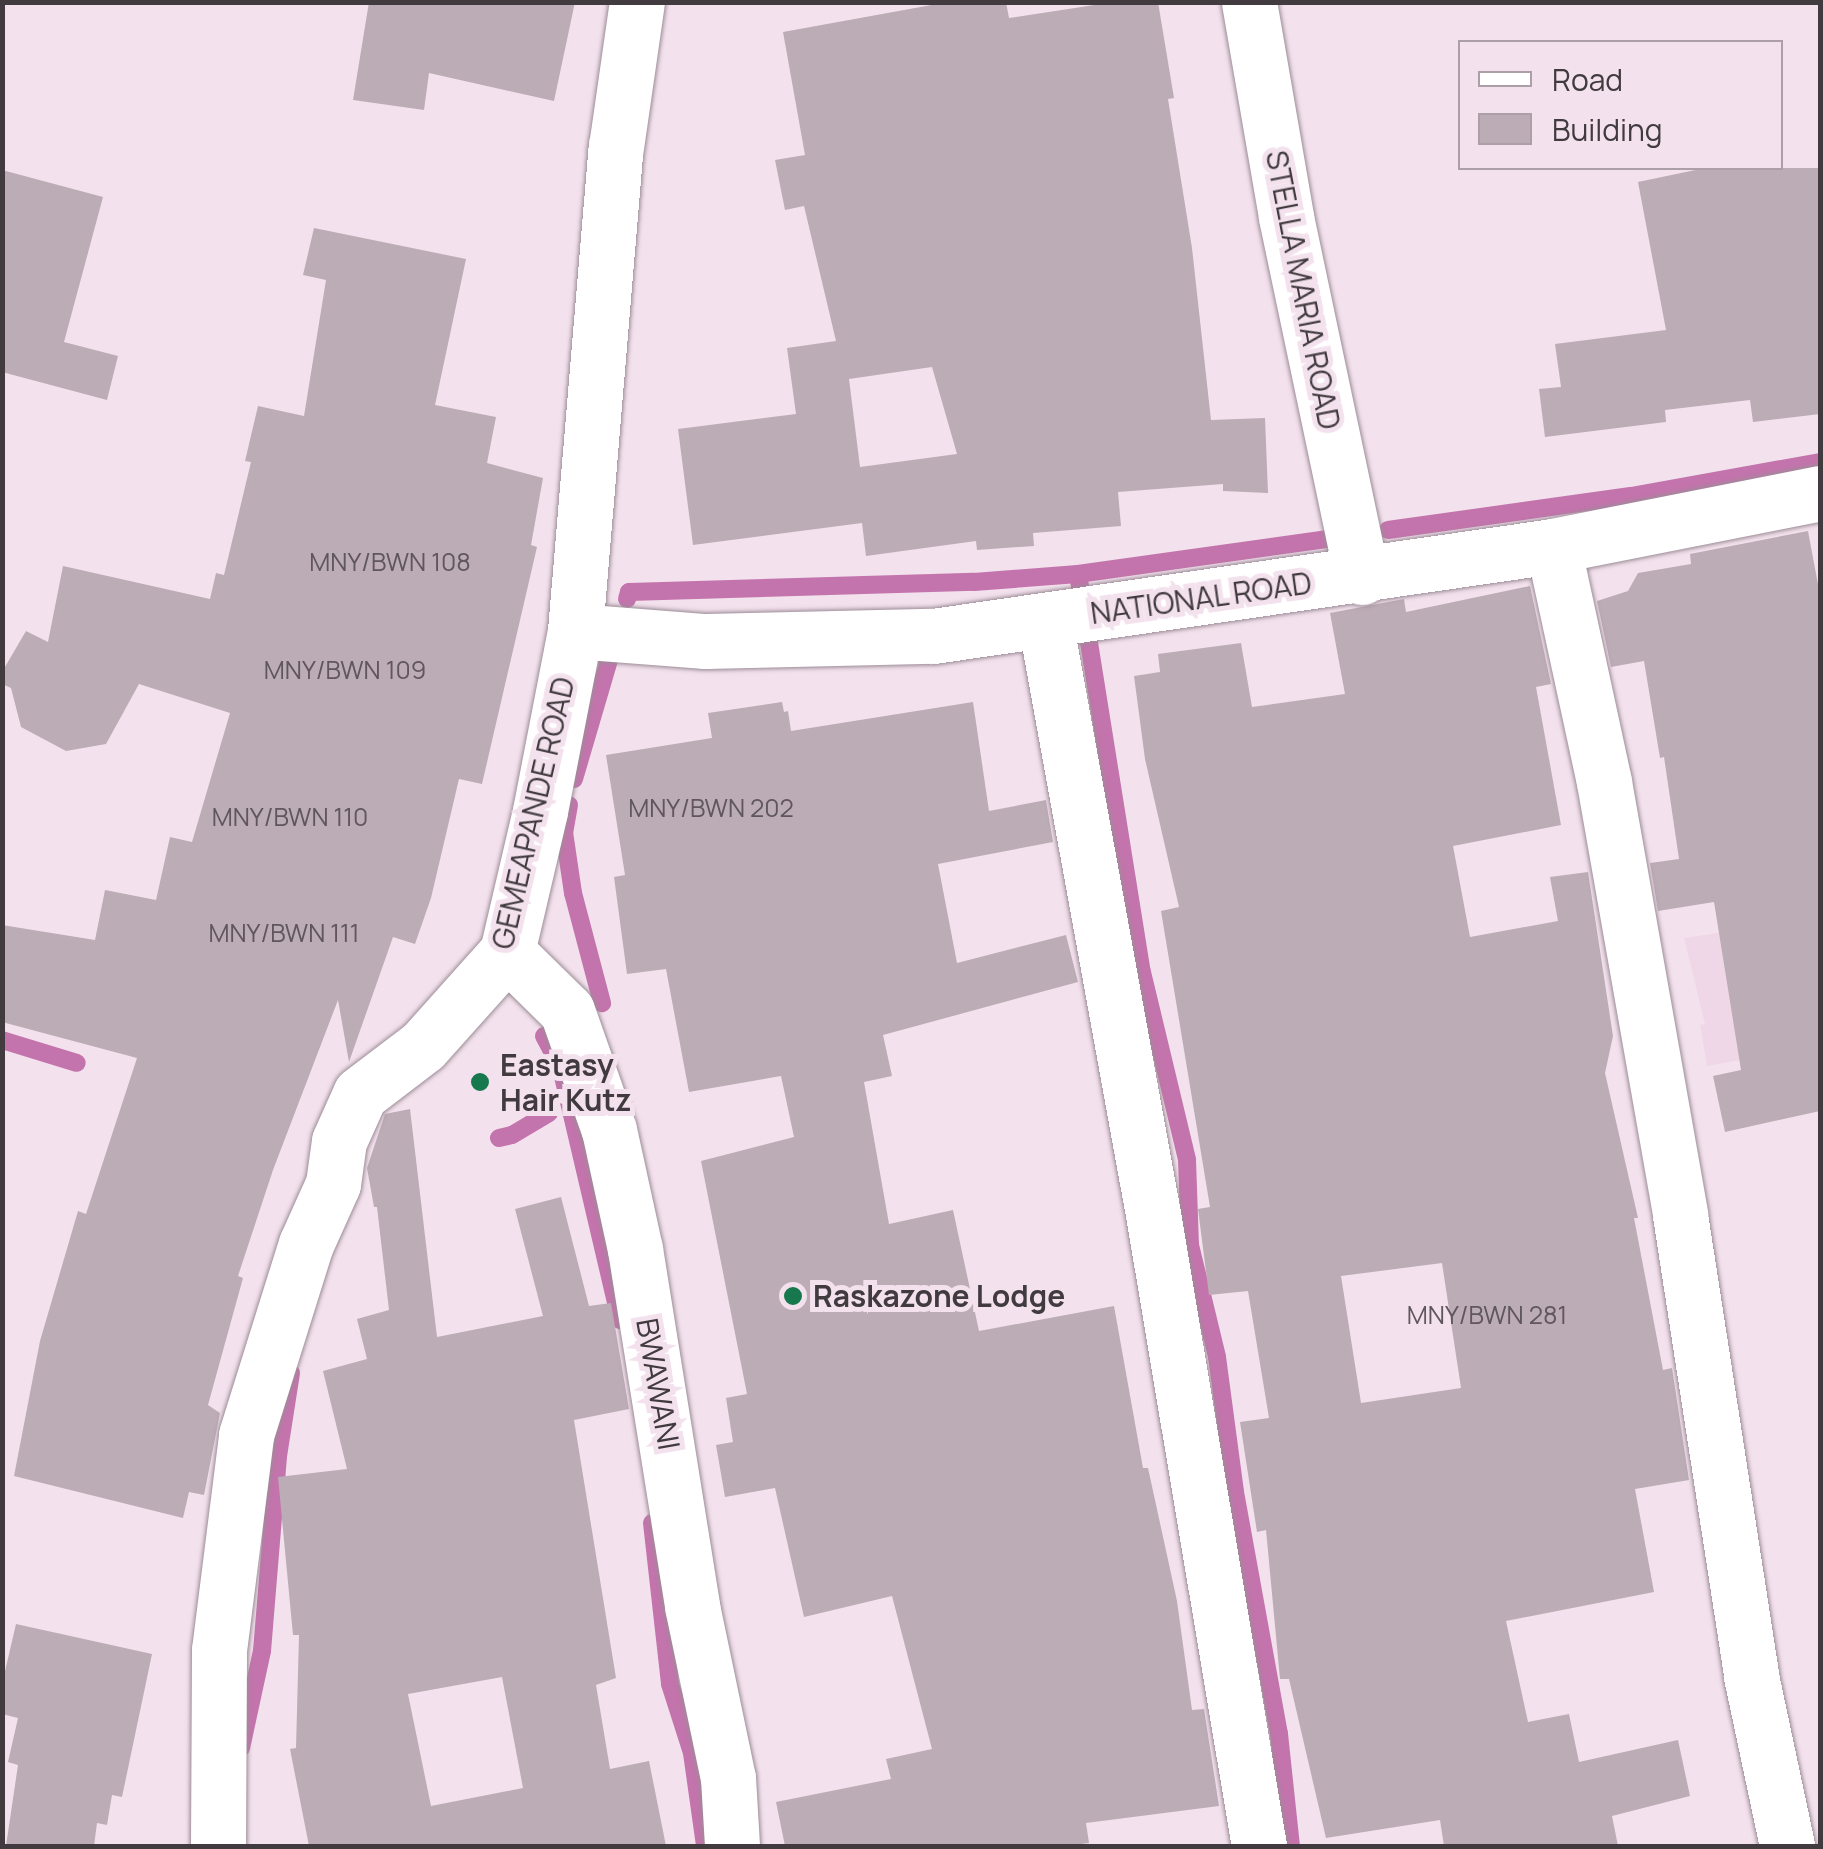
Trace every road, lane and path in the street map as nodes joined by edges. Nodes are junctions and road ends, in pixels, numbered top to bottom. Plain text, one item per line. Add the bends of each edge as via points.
1 (637, 2) edge
2 (1250, 2) edge
3 (1820, 492) edge
4 (1552, 546) junction
5 (1362, 577) junction
6 (1045, 621) junction
7 (575, 631) junction
8 (506, 952) junction
9 (218, 1846) edge
10 (732, 1846) edge
11 (1259, 1846) edge
12 (1787, 1846) edge

1 - 7 street, GEMEAPANDE ROAD via 616,147
2 - 5 street, STELLA MARIA ROAD via 1286,217
3 - 4 street, NATIONAL ROAD
4 - 5 street, NATIONAL ROAD
4 - 12 street via 1604,782 1751,1676
5 - 6 street, NATIONAL ROAD
6 - 7 street, NATIONAL ROAD via 932,636 805,642
6 - 11 street
7 - 8 street, GEMEAPANDE ROAD
8 - 9 street, GEMEAPANDE ROAD via 423,1046 360,1094 339,1141 333,1184 306,1244 246,1435 219,1650
8 - 10 street, BWAWANI via 567,1011 608,1130 728,1778

